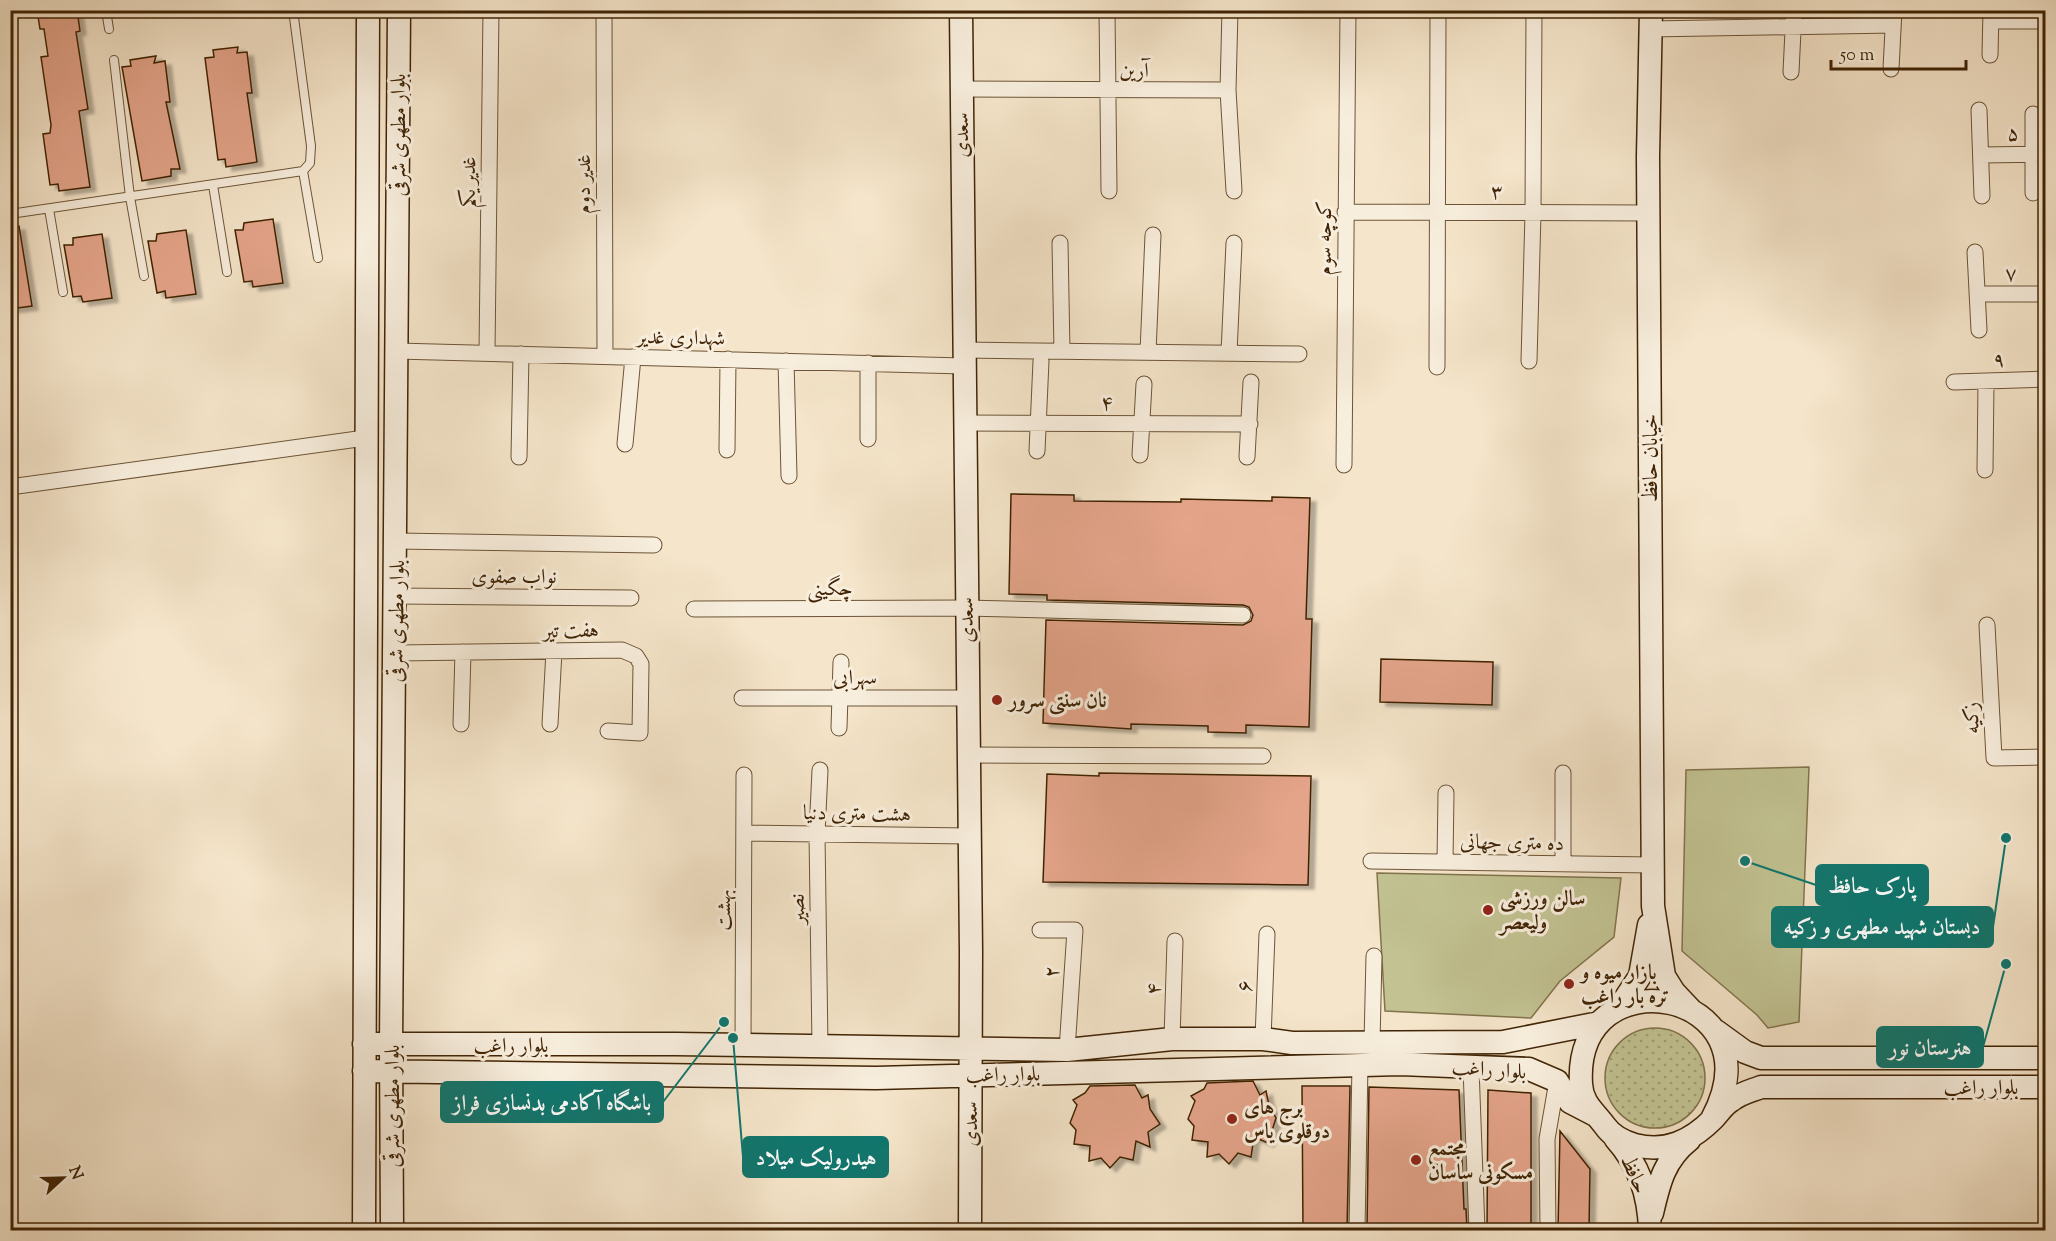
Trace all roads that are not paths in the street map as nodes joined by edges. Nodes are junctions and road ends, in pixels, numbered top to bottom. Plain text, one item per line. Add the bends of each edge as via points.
1 (106, 10) edge
2 (325, 10) edge
3 (368, 10) edge
4 (399, 10) edge
5 (491, 10) edge
6 (603, 10) edge
7 (961, 10) edge
8 (1107, 10) edge
9 (1230, 10) edge
10 (1348, 10) edge
11 (1438, 10) edge
12 (1534, 10) edge
13 (1794, 10) edge
14 (293, 11) edge
15 (1991, 16) edge
16 (1893, 18) edge
17 (1651, 20) edge
18 (2046, 21) edge
19 (1794, 26) junction
20 (109, 29) dead end
21 (1990, 55) dead end
22 (114, 60) dead end
23 (1891, 69) dead end
24 (1791, 72) dead end
25 (960, 89) junction
26 (1228, 90) junction
27 (1108, 91) junction
28 (1979, 110) dead end
29 (2033, 114) dead end
30 (2039, 154) edge
31 (1981, 155) junction
32 (303, 171) junction
33 (213, 185) junction
34 (1109, 191) dead end
35 (1234, 191) dead end
36 (2033, 193) dead end
37 (1982, 196) dead end
38 (130, 197) junction
39 (49, 208) junction
40 (1345, 212) junction
41 (1436, 212) junction
42 (1533, 213) junction
43 (1648, 213) junction
44 (10, 214) edge
45 (1153, 235) dead end
46 (1060, 243) dead end
47 (1234, 243) dead end
48 (1975, 252) dead end
49 (318, 258) dead end
50 (227, 272) dead end
51 (144, 276) dead end
52 (63, 291) dead end
53 (1977, 294) junction
54 (2046, 294) edge
55 (1979, 330) dead end
56 (397, 351) junction
57 (1062, 351) junction
58 (1148, 352) junction
59 (487, 353) junction
60 (1229, 353) junction
61 (521, 354) junction
62 (1299, 354) dead end
63 (605, 356) junction
64 (633, 357) junction
65 (963, 358) junction
66 (728, 359) junction
67 (786, 361) junction
68 (1041, 361) dead end
69 (1529, 361) dead end
70 (868, 363) junction
71 (1437, 367) dead end
72 (2046, 379) edge
73 (1986, 381) junction
74 (1251, 382) dead end
75 (1954, 382) dead end
76 (1144, 384) dead end
77 (963, 423) junction
78 (1038, 423) junction
79 (1142, 424) junction
80 (1250, 424) junction
81 (365, 438) junction
82 (868, 439) dead end
83 (625, 444) dead end
84 (727, 450) dead end
85 (1037, 451) dead end
86 (1140, 455) dead end
87 (519, 457) dead end
88 (1247, 457) dead end
89 (1344, 465) dead end
90 (1984, 470) dead end
91 (789, 476) dead end
92 (10, 487) edge
93 (396, 541) junction
94 (654, 545) dead end
95 (396, 596) junction
96 (631, 598) dead end
97 (966, 608) junction
98 (694, 609) dead end
99 (1243, 615) dead end
100 (1987, 625) dead end
101 (554, 651) junction
102 (463, 652) junction
103 (395, 653) junction
104 (841, 662) dead end
105 (742, 698) dead end
106 (841, 698) junction
107 (967, 698) junction
108 (461, 724) dead end
109 (550, 724) dead end
110 (840, 729) dead end
111 (608, 731) dead end
112 (968, 755) junction
113 (1263, 756) dead end
114 (2046, 757) edge
115 (820, 770) dead end
116 (1563, 773) dead end
117 (744, 775) dead end
118 (1446, 793) dead end
119 (744, 833) junction
120 (818, 834) junction
121 (969, 836) junction
122 (1371, 861) dead end
123 (1445, 862) junction
124 (1563, 864) junction
125 (1653, 865) junction
126 (1653, 906) junction
127 (1040, 930) dead end
128 (1267, 934) dead end
129 (1175, 941) dead end
130 (1374, 956) dead end
131 (1619, 1008) junction
132 (1691, 1010) junction
133 (1599, 1023) junction
134 (1712, 1028) junction
135 (1172, 1039) junction
136 (1263, 1040) junction
137 (1372, 1043) junction
138 (364, 1044) junction
139 (391, 1045) junction
140 (743, 1046) junction
141 (820, 1047) junction
142 (971, 1049) junction
143 (1067, 1050) junction
144 (2046, 1058) edge
145 (1360, 1064) junction
146 (1471, 1068) junction
147 (364, 1071) junction
148 (392, 1071) junction
149 (971, 1074) junction
150 (1557, 1081) junction
151 (2046, 1087) edge
152 (1712, 1119) junction
153 (1603, 1123) junction
154 (1694, 1136) junction
155 (1650, 1227) edge
156 (364, 1230) edge
157 (392, 1230) edge
158 (970, 1230) edge
159 (1357, 1230) edge
160 (1477, 1230) edge
161 (1548, 1230) edge

1 - 20 lane
2 - 14 lane
3 - 81 street, بلوار مطهری شرقی
4 - 56 street, بلوار مطهری شرقی
5 - 59 street, غدیر یکم
6 - 63 street, غدیر دوم
7 - 25 street, سعدی
8 - 27 street
9 - 26 street
10 - 40 street, کوچه سوم
11 - 41 street
12 - 42 street
13 - 19 street
14 - 32 lane via 311,146 310,163
15 - 18 street
15 - 21 street
16 - 19 street
16 - 23 street
17 - 19 street
17 - 43 street, خیابان حافظ
19 - 24 street
22 - 38 lane
25 - 27 street, آرین
25 - 65 street, سعدی
26 - 27 street, آرین
26 - 35 street
27 - 34 street
28 - 31 street
29 - 30 street
30 - 31 street, ۵
30 - 36 street
31 - 37 street
32 - 33 lane
32 - 49 lane
33 - 38 lane
33 - 50 lane
38 - 39 lane
38 - 51 lane
39 - 44 lane
39 - 52 lane
40 - 41 street, ۳
40 - 89 street, کوچه سوم
41 - 42 street, ۳
41 - 71 street
42 - 43 street, ۳
42 - 69 street
43 - 125 street, خیابان حافظ
45 - 58 street
46 - 57 street
47 - 60 street
48 - 53 street
53 - 54 street, ۷
53 - 55 street
56 - 59 street, شهداری غدیر
56 - 93 street, بلوار مطهری شرقی
57 - 58 street, شهداری غدیر
57 - 65 street, شهداری غدیر
58 - 60 street, شهداری غدیر
59 - 61 street, شهداری غدیر
60 - 62 street, شهداری غدیر
61 - 63 street, شهداری غدیر
61 - 87 street
63 - 64 street, شهداری غدیر
64 - 66 street, شهداری غدیر
64 - 83 street
65 - 70 street, شهداری غدیر
65 - 77 street, سعدی
66 - 67 street, شهداری غدیر
66 - 84 street
67 - 70 street, شهداری غدیر
67 - 91 street
68 - 78 street
70 - 82 street
72 - 73 street, ۹
73 - 75 street, ۹
73 - 90 street
74 - 80 street
76 - 79 street
77 - 78 street, ۴
77 - 97 street, سعدی
78 - 79 street, ۴
78 - 85 street
79 - 80 street, ۴
79 - 86 street
80 - 88 street
81 - 92 street
81 - 138 street, بلوار مطهری شرقی
93 - 94 street
93 - 95 street, بلوار مطهری شرقی
95 - 96 street, نواب صفوی
95 - 103 street, بلوار مطهری شرقی
97 - 98 street, چگینی
97 - 99 street, چگینی
97 - 107 street, سعدی
100 - 114 street, زکیه via 1994,758
101 - 102 street, هفت تیر
101 - 109 street
101 - 111 street, هفت تیر via 622,651 636,656 641,664 640,733
102 - 103 street, هفت تیر
102 - 108 street
103 - 139 street, بلوار مطهری شرقی
104 - 106 street
105 - 106 street, سهرابی
106 - 107 street, سهرابی
106 - 110 street
107 - 112 street, سعدی
112 - 113 street
112 - 121 street, سعدی
115 - 120 street, نصیر
116 - 124 street
117 - 119 street, بهشت
118 - 123 street
119 - 120 street, هشت متری دنیا
119 - 140 street, بهشت
120 - 121 street, هشت متری دنیا
120 - 141 street, نصیر
121 - 142 street, سعدی
122 - 123 street, ده متری جهانی
123 - 124 street, ده متری جهانی
124 - 125 street, ده متری جهانی
125 - 126 street, خیابان حافظ
126 - 131 street, خیابان حافظ via 1640,976
126 - 132 street, خیابان حافظ via 1664,976
127 - 143 street, ۲ via 1075,930
128 - 136 street, ۶
129 - 135 street, ۴
130 - 137 street
131 - 132 street via 1643,1000 1668,1000
131 - 133 street
132 - 134 street
133 - 137 street, بلوار راغب via 1503,1042
133 - 153 street via 1586,1043 1580,1066 1581,1089 1590,1111
134 - 144 street, بلوار راغب via 1745,1052 1761,1058
134 - 152 street via 1723,1048 1728,1072 1724,1097
135 - 136 street, بلوار راغب
135 - 143 street, بلوار راغب
136 - 137 street, بلوار راغب
138 - 139 street, بلوار راغب
138 - 147 street, بلوار مطهری شرقی
139 - 140 street, بلوار راغب
139 - 148 street, بلوار مطهری شرقی
140 - 141 street, بلوار راغب
141 - 142 street, بلوار راغب
142 - 143 street, بلوار راغب
142 - 149 street, سعدی
145 - 146 street, بلوار راغب
145 - 149 street, بلوار راغب
145 - 159 street
146 - 150 street, بلوار راغب via 1529,1069
146 - 160 street
147 - 148 street, بلوار راغب
147 - 156 street, بلوار مطهری شرقی
148 - 149 street, بلوار راغب via 876,1078
148 - 157 street, بلوار مطهری شرقی
149 - 158 street, سعدی
150 - 153 street, بلوار راغب via 1570,1102
150 - 161 street via 1547,1139
151 - 152 street, بلوار راغب via 1761,1087 1729,1101
152 - 154 street
153 - 154 street via 1624,1142 1647,1148 1671,1146
153 - 155 street, حافظ via 1627,1152 1642,1180
154 - 155 street, حافظ via 1671,1157 1660,1177

